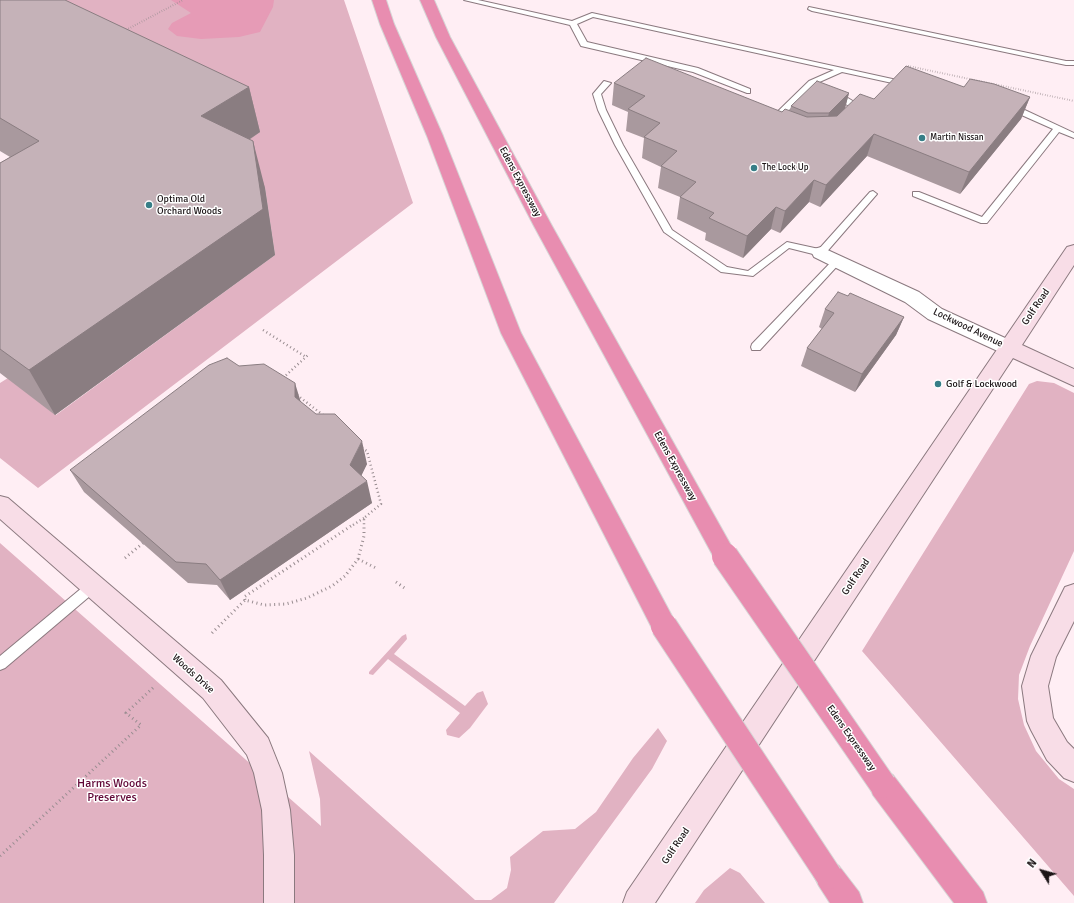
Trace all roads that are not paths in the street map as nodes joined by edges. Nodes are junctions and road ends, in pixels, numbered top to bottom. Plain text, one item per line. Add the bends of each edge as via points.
1 (379, 0) edge
2 (427, 0) edge
3 (468, 0) edge
4 (812, 9) dead end
5 (573, 23) junction
6 (1074, 63) edge
7 (841, 70) junction
8 (607, 83) dead end
9 (810, 85) junction
10 (916, 86) edge
11 (747, 91) dead end
12 (1006, 106) edge
13 (839, 124) edge
14 (782, 127) edge
15 (1057, 129) junction
16 (1074, 136) edge
17 (873, 194) dead end
18 (916, 194) dead end
19 (1074, 250) edge
20 (829, 257) junction
21 (756, 347) dead end
22 (1008, 348) junction
23 (1074, 378) edge
24 (0, 504) edge
25 (93, 586) junction
26 (1074, 595) edge
27 (0, 664) edge
28 (1074, 768) edge
29 (279, 903) edge
30 (638, 903) edge
31 (848, 903) edge
32 (972, 903) edge

1 - 31 highway, bridge via 511,333 664,626
2 - 32 highway, Edens Expressway, bridge via 443,38 543,226 724,556 883,785
3 - 5 lane
4 - 6 lane
5 - 7 lane via 592,15
5 - 11 lane via 584,44 695,70
7 - 9 lane
7 - 10 lane
8 - 20 lane via 597,94 602,110 669,232 724,270 750,274 787,245
9 - 13 lane via 836,94 853,105 849,114
9 - 14 lane via 774,120
12 - 15 lane
15 - 16 lane
15 - 18 lane via 984,221
17 - 20 lane
19 - 22 main road, Golf Road
20 - 21 lane
20 - 22 street, Lockwood Avenue via 912,297 935,314
22 - 23 main road, Lockwood Avenue
22 - 30 main road, Golf Road
24 - 25 main road, Woods Drive
25 - 27 lane
25 - 29 main road, Woods Drive via 212,689 258,747 268,773 276,810
26 - 28 main road via 1044,656 1035,686 1040,721 1057,751

